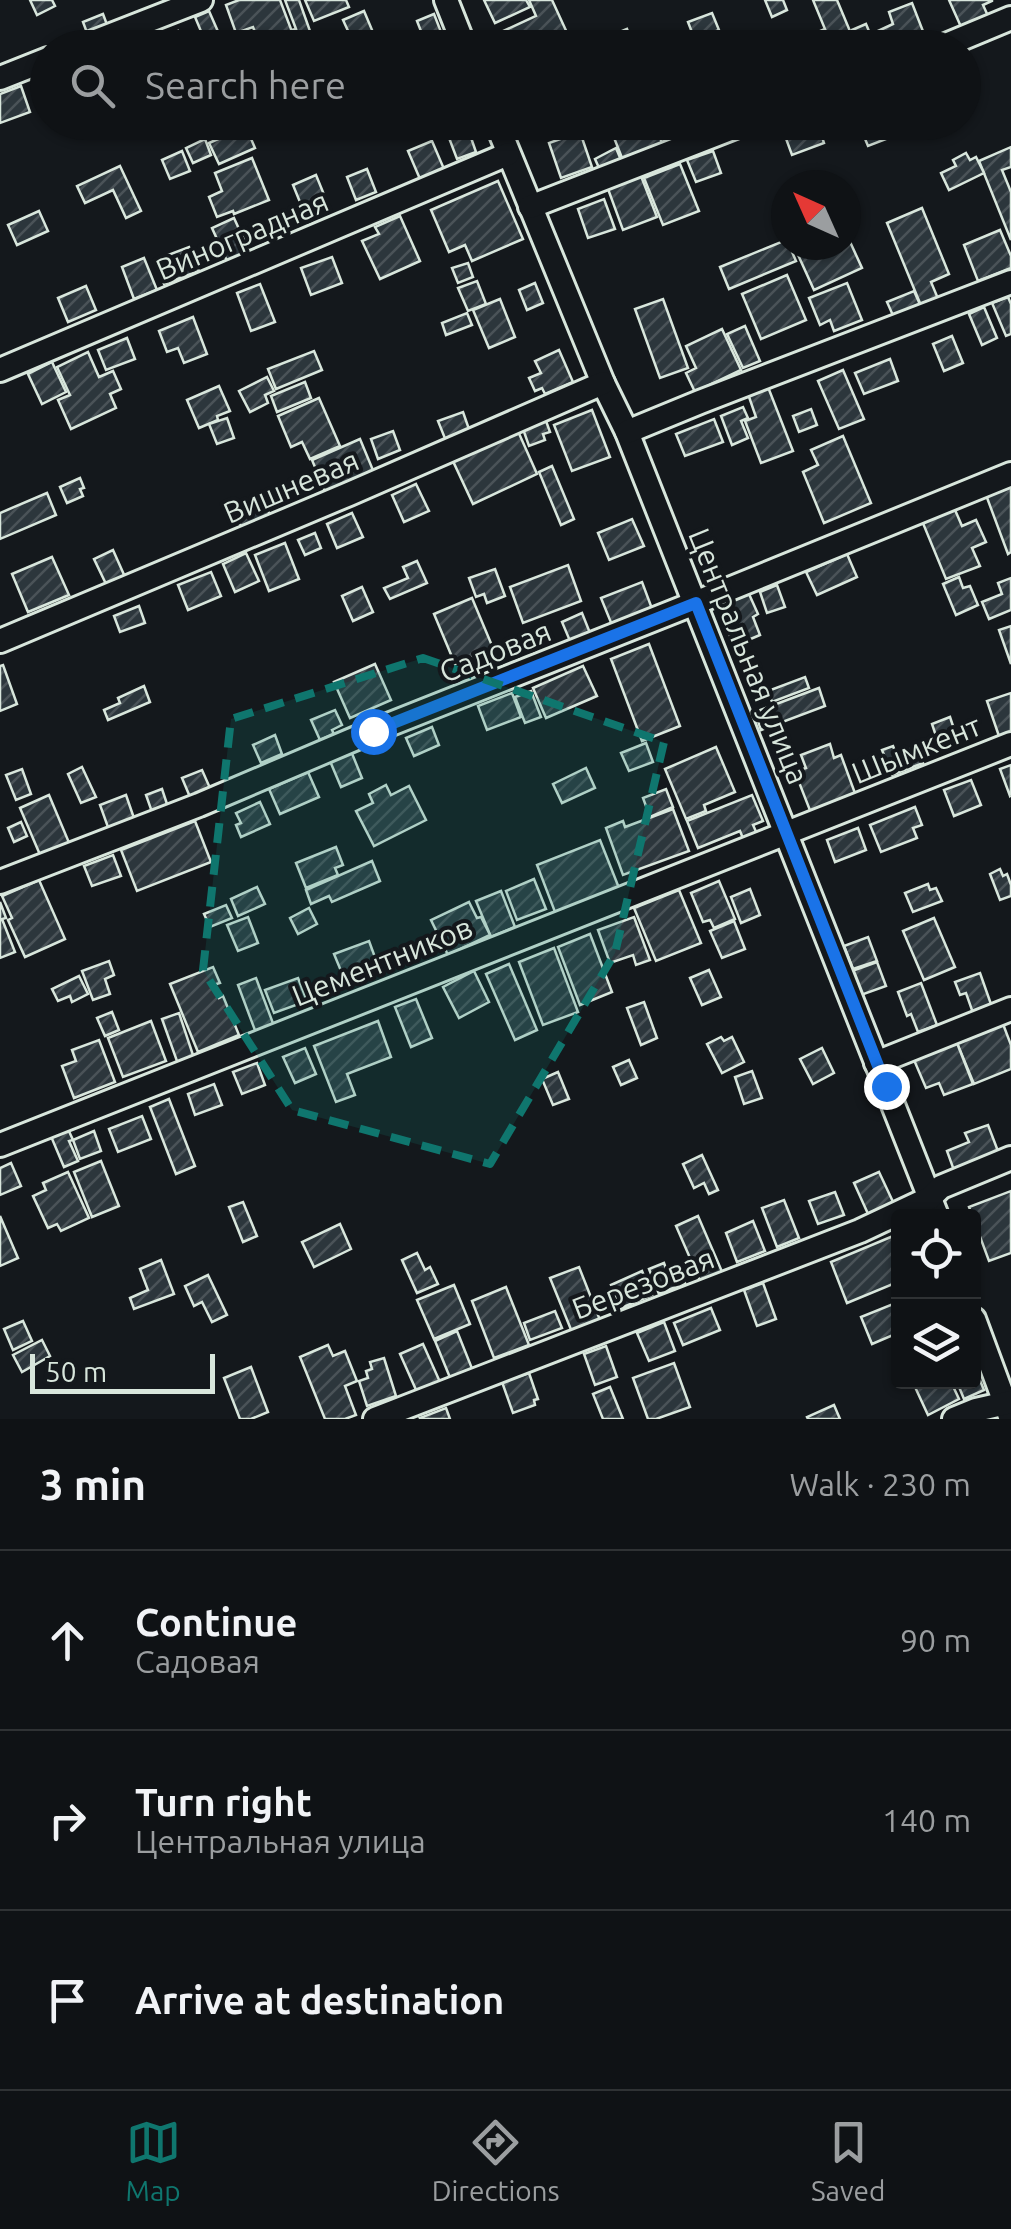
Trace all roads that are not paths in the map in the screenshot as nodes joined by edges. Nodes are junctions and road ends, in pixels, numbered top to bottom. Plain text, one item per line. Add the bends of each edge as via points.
1 (202, 0) edge
2 (446, 0) edge
3 (1011, 18) edge
4 (124, 30) edge
5 (458, 30) edge
6 (981, 30) edge
7 (30, 66) edge
8 (0, 78) edge
9 (503, 140) edge
10 (702, 140) edge
11 (508, 154) junction
12 (530, 207) junction
13 (1011, 282) edge
14 (0, 370) edge
15 (603, 383) junction
16 (627, 432) junction
17 (1011, 474) edge
18 (696, 603) junction
19 (0, 641) edge
20 (1011, 744) edge
21 (787, 833) junction
22 (0, 882) edge
23 (1011, 1010) edge
24 (876, 1063) junction
25 (0, 1145) edge
26 (1011, 1158) edge
27 (933, 1207) edge
28 (981, 1337) edge
29 (1008, 1408) edge
30 (375, 1419) edge
31 (954, 1419) edge

1 - 4 street
2 - 5 street
3 - 6 street
7 - 8 street
9 - 11 street, Центральная улица
10 - 12 street
11 - 12 street, Центральная улица
11 - 14 street, Виноградная
12 - 15 street, Центральная улица
13 - 16 street
15 - 16 street, Центральная улица
15 - 19 street, Вишневая
16 - 18 street, Центральная улица
17 - 18 street, Садовая
18 - 21 street, Центральная улица
18 - 22 street, Садовая
20 - 21 street, Шымкент
21 - 24 street, Центральная улица
21 - 25 street, Цементников
23 - 24 street
24 - 27 street, Центральная улица
26 - 27 street, Березовая via 941,1187
27 - 30 street, Березовая
28 - 29 street
29 - 31 street

